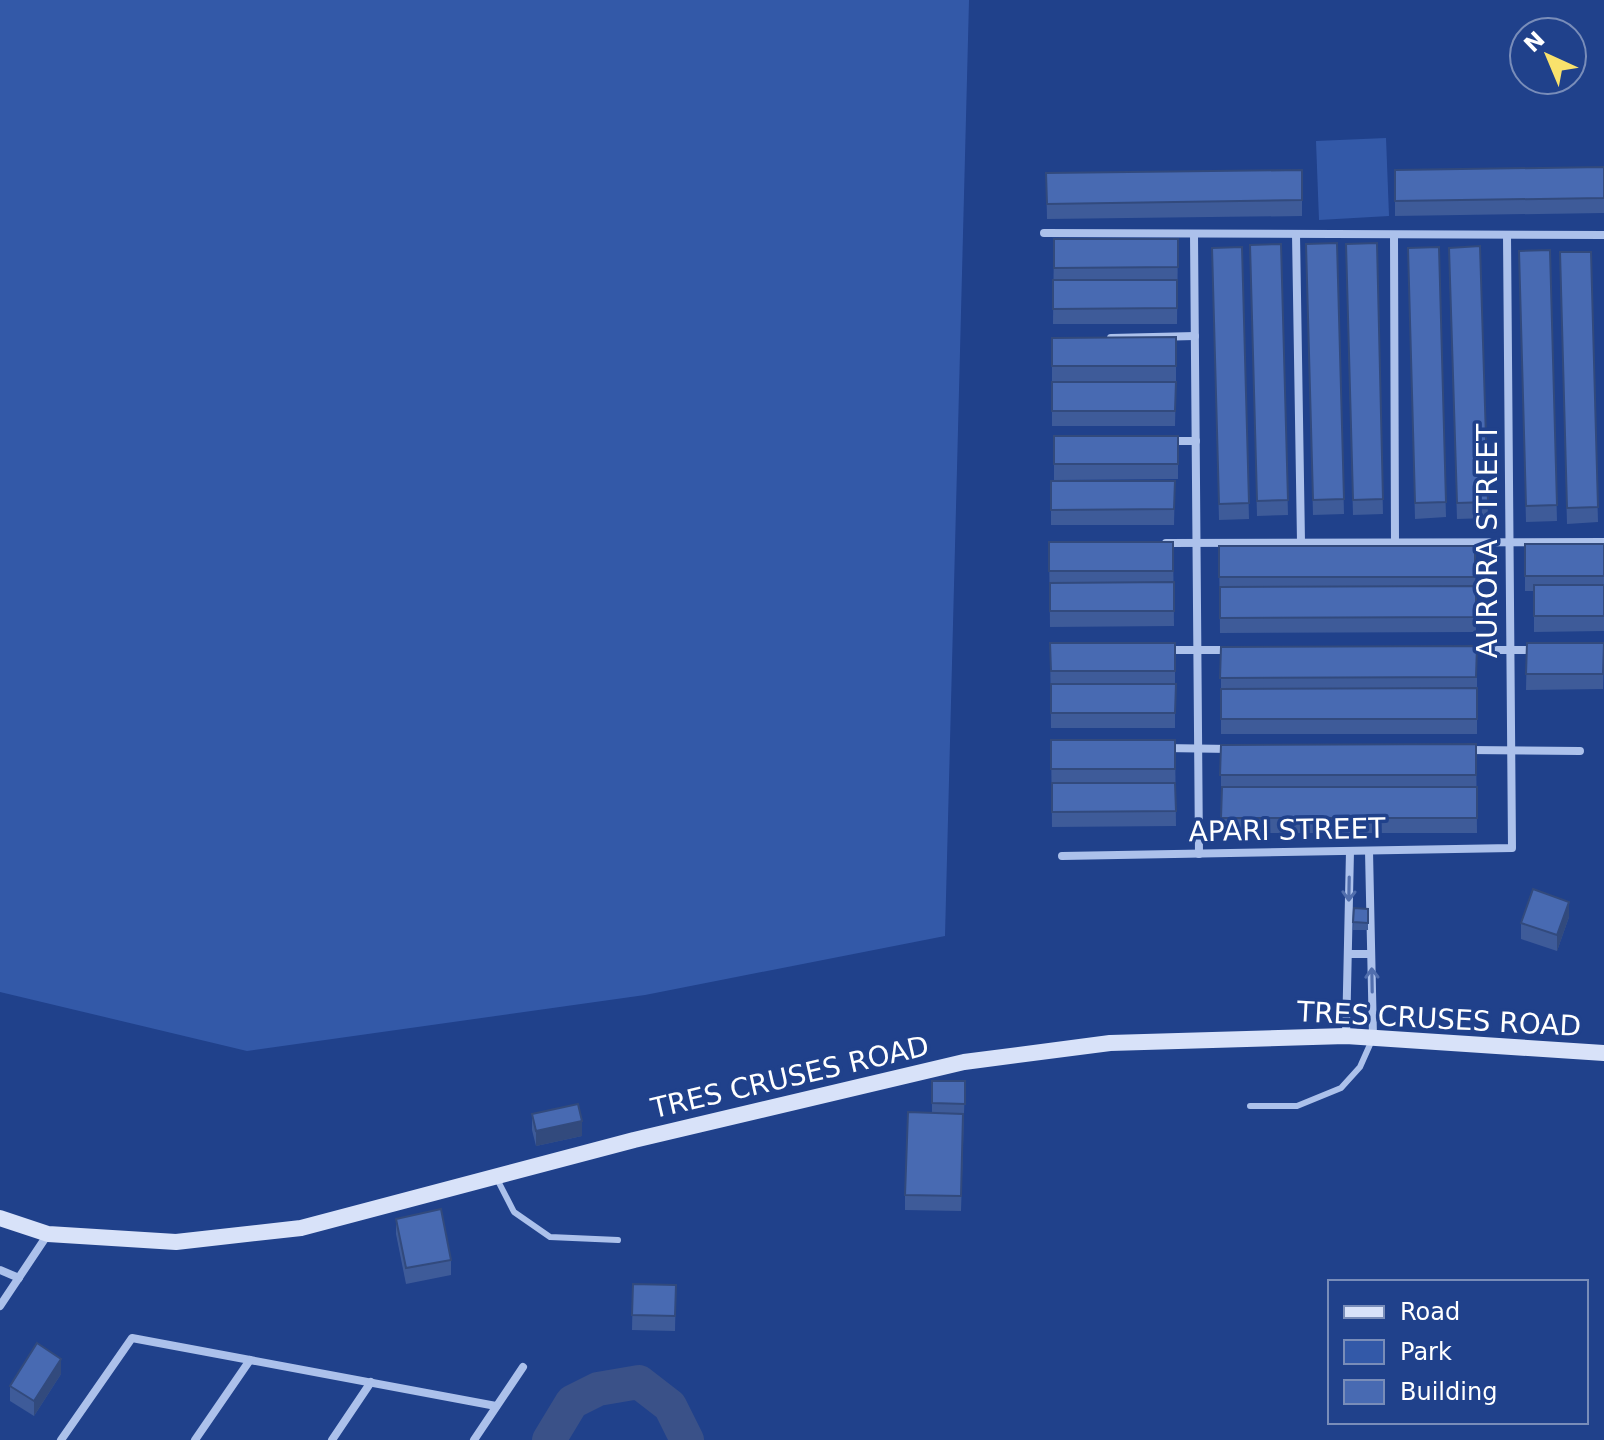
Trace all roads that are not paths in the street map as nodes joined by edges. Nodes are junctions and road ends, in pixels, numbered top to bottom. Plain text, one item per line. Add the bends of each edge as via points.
1 (1044, 233) dead end
2 (1194, 234) junction
3 (1296, 234) junction
4 (1394, 235) junction
5 (1507, 235) junction
6 (1604, 235) edge
7 (1195, 336) junction
8 (1096, 338) edge
9 (1151, 440) edge
10 (1196, 441) junction
11 (1301, 542) junction
12 (1509, 542) junction
13 (1604, 542) edge
14 (1150, 543) edge
15 (1197, 543) junction
16 (1395, 543) junction
17 (1152, 650) edge
18 (1198, 650) junction
19 (1245, 650) edge
20 (1463, 650) edge
21 (1510, 650) junction
22 (1541, 650) edge
23 (1152, 748) edge
24 (1198, 748) junction
25 (1245, 749) edge
26 (1464, 750) edge
27 (1511, 751) junction
28 (1580, 751) dead end
29 (1512, 848) joint
30 (1350, 851) junction
31 (1369, 851) junction
32 (1199, 854) junction
33 (1062, 856) dead end
34 (1348, 954) junction
35 (1371, 954) junction
36 (1346, 1036) junction
37 (1373, 1037) junction
38 (1604, 1053) edge
39 (1250, 1106) dead end
40 (496, 1177) junction
41 (0, 1218) edge
42 (48, 1234) junction
43 (618, 1240) dead end
44 (0, 1270) edge
45 (19, 1278) junction
46 (0, 1306) edge
47 (250, 1360) junction
48 (523, 1367) dead end
49 (371, 1382) junction
50 (496, 1406) junction
51 (61, 1440) edge
52 (195, 1440) edge
53 (332, 1440) edge
54 (474, 1440) edge

1 - 2 street
2 - 3 street
2 - 7 street
3 - 4 street
3 - 11 street
4 - 5 street
4 - 16 street
5 - 6 street
5 - 12 street, AURORA STREET
7 - 8 street
7 - 10 street
9 - 10 street
10 - 15 street
11 - 15 street
11 - 16 street
12 - 13 street
12 - 16 street
12 - 21 street, AURORA STREET
14 - 15 street
15 - 18 street
17 - 18 street
18 - 19 street
18 - 24 street
20 - 21 street
21 - 22 street
21 - 27 street, AURORA STREET
23 - 24 street
24 - 25 street
24 - 32 street
26 - 27 street
27 - 28 street
27 - 29 street, AURORA STREET
29 - 31 street, APARI STREET
30 - 31 street, APARI STREET
30 - 32 street, APARI STREET
30 -> 34 street
31 - 35 street
32 - 33 street, APARI STREET
34 - 35 street
34 - 36 street
37 -> 35 street
36 - 37 main road, TRES CRUSES ROAD
36 - 40 main road, TRES CRUSES ROAD via 1110,1043 964,1062
37 - 38 main road, TRES CRUSES ROAD
37 - 39 lane via 1360,1067 1341,1088 1297,1106
40 - 42 main road, TRES CRUSES ROAD via 301,1228 176,1242
40 - 43 lane via 514,1212 550,1237
41 - 42 main road, TRES CRUSES ROAD
42 - 45 street
44 - 45 street
45 - 46 street
47 - 49 street
47 - 51 street via 132,1338
47 - 52 street
48 - 50 street
49 - 50 street
49 - 53 street
50 - 54 street

